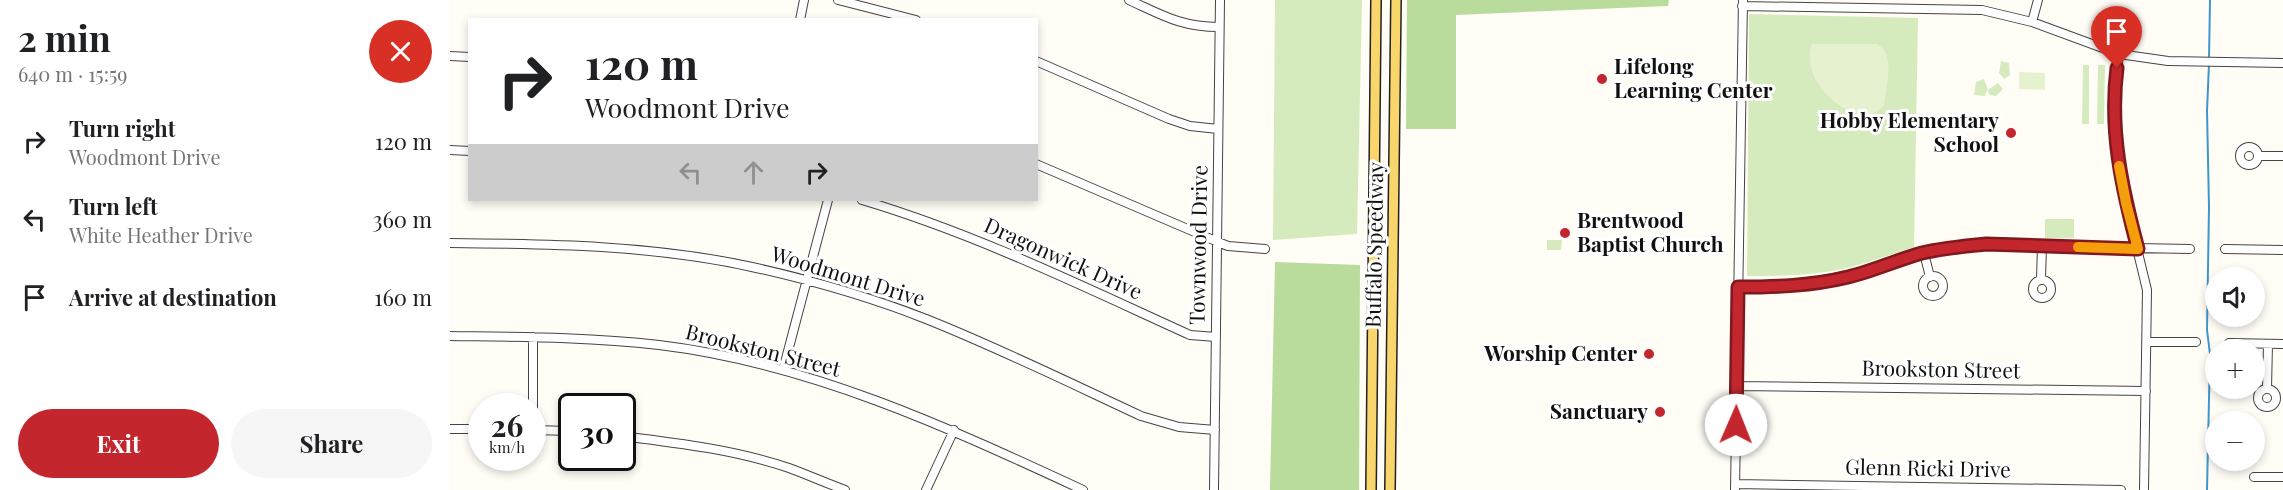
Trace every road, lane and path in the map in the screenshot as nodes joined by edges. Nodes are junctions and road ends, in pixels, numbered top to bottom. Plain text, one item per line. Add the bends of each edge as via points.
1 (804, 0) edge
2 (838, 0) edge
3 (1129, 0) edge
4 (1220, 0) edge
5 (1376, 0) edge
6 (1396, 0) edge
7 (2038, 0) edge
8 (1742, 3) edge
9 (800, 18) edge
10 (908, 18) edge
11 (2031, 22) junction
12 (1219, 27) junction
13 (2119, 54) junction
14 (1375, 55) junction
15 (1395, 55) junction
16 (450, 56) edge
17 (468, 57) edge
18 (1038, 63) edge
19 (2283, 63) edge
20 (1218, 129) junction
21 (450, 150) edge
22 (468, 151) edge
23 (2259, 156) dead end
24 (2283, 156) edge
25 (1038, 165) edge
26 (1374, 177) junction
27 (1394, 177) junction
28 (828, 201) edge
29 (865, 201) edge
30 (1218, 242) junction
31 (450, 243) edge
32 (2042, 246) junction
33 (1265, 249) dead end
34 (2138, 249) junction
35 (2190, 249) dead end
36 (2225, 249) dead end
37 (2283, 250) edge
38 (1924, 253) junction
39 (1930, 277) dead end
40 (2042, 279) dead end
41 (806, 281) junction
42 (1738, 287) junction
43 (1372, 301) junction
44 (1392, 301) junction
45 (450, 336) edge
46 (533, 337) junction
47 (1216, 337) junction
48 (2147, 342) junction
49 (2196, 342) dead end
50 (2265, 344) edge
51 (2268, 344) junction
52 (2283, 344) edge
53 (783, 370) junction
54 (1736, 386) junction
55 (2267, 388) dead end
56 (2146, 391) junction
57 (533, 393) edge
58 (1371, 422) junction
59 (1391, 422) junction
60 (450, 429) edge
61 (468, 429) edge
62 (954, 430) junction
63 (1215, 430) junction
64 (636, 438) edge
65 (2254, 477) dead end
66 (2283, 477) edge
67 (1735, 487) edge
68 (845, 490) edge
69 (926, 490) edge
70 (1083, 490) edge
71 (1214, 490) edge
72 (1371, 490) edge
73 (1390, 490) edge
74 (2121, 490) edge
75 (2144, 490) edge

1 - 9 street
2 - 10 street
3 - 12 street via 1177,22
4 - 12 street, Townwood Drive
5 - 14 main road, Buffalo Speedway
6 - 15 main road, Buffalo Speedway
7 - 11 street
8 - 11 street via 1969,9
8 - 42 street
11 - 13 street
12 - 20 street, Townwood Drive
13 - 19 street via 2168,61
13 - 34 street via 2114,103 2117,151
14 - 15 main road
14 - 26 main road, Buffalo Speedway
15 - 27 main road, Buffalo Speedway
16 - 17 street
18 - 20 street via 1169,119
20 - 30 street, Townwood Drive
21 - 22 street
23 - 24 street
25 - 30 street
26 - 27 main road
26 - 43 main road, Buffalo Speedway
27 - 44 main road, Buffalo Speedway
28 - 41 street
29 - 47 street, Dragonwick Drive via 988,244 1190,336
30 - 33 street
30 - 47 street, Townwood Drive
31 - 41 street, Woodmont Drive via 603,246 752,267
32 - 34 street
32 - 38 street via 1986,244
32 - 40 street
34 - 35 street
34 - 48 street via 2147,290
36 - 37 street
38 - 39 street
38 - 42 street via 1828,282
41 - 53 street
41 - 63 street, Woodmont Drive via 924,318 1141,416 1179,427
42 - 54 street
43 - 44 main road
43 - 58 main road, Buffalo Speedway
44 - 59 main road, Buffalo Speedway
45 - 46 street, Brookston Street
46 - 53 street, Brookston Street via 660,345
46 - 57 street
47 - 63 street, Townwood Drive
48 - 49 street
48 - 56 street
50 - 51 street
51 - 52 street
51 - 55 street
53 - 62 street, Brookston Street
54 - 56 street, Brookston Street
54 - 67 street
56 - 75 street
58 - 59 main road
58 - 72 main road, Buffalo Speedway
59 - 73 main road, Buffalo Speedway
60 - 61 street
62 - 69 street
62 - 70 street, Brookston Street
63 - 71 street, Townwood Drive
64 - 68 street via 729,453 788,468
65 - 66 street
67 - 74 street, Glenn Ricki Drive

